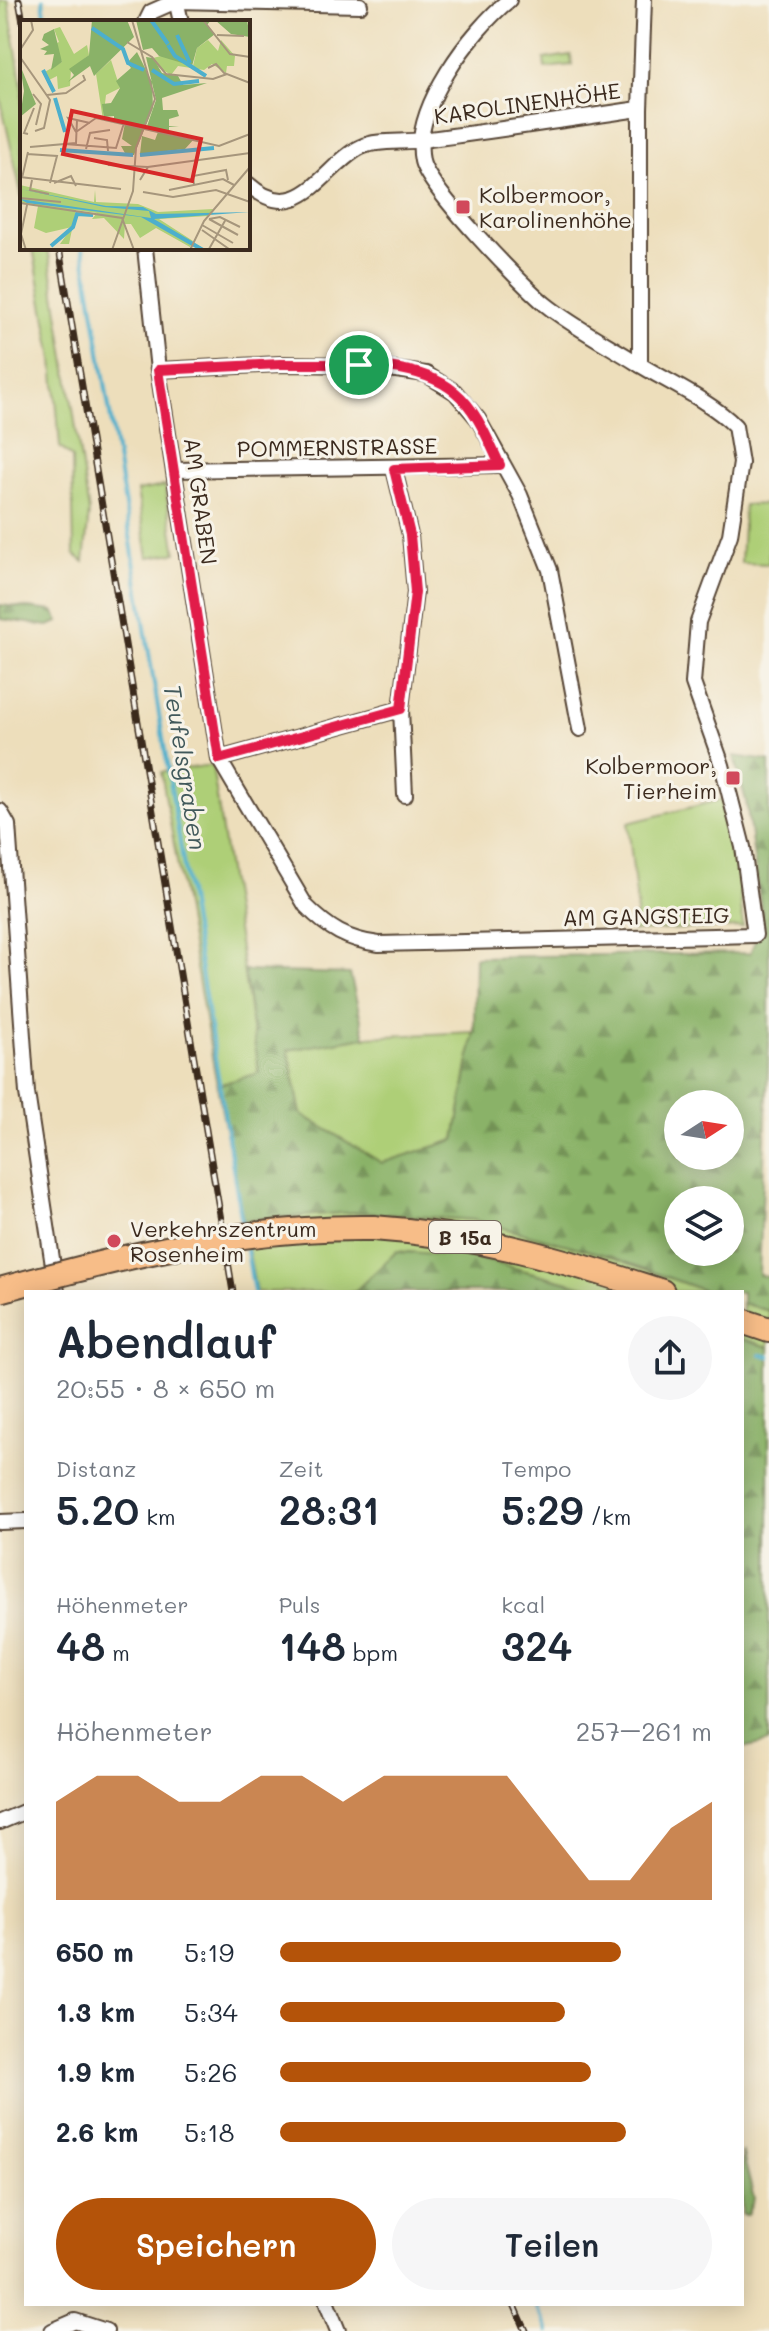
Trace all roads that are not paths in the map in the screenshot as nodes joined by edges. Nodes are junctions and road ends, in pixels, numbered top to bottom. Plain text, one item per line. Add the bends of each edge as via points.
1 (176, 0) edge
2 (509, 0) edge
3 (644, 0) edge
4 (360, 5) dead end
5 (147, 20) edge
6 (181, 20) edge
7 (640, 109) junction
8 (421, 141) junction
9 (250, 186) edge
10 (145, 250) edge
11 (640, 365) junction
12 (158, 370) junction
13 (500, 465) junction
14 (394, 469) junction
15 (174, 470) junction
16 (730, 535) joint
17 (401, 709) junction
18 (580, 729) dead end
19 (219, 759) junction
20 (405, 795) dead end
21 (0, 811) edge
22 (6, 870) edge
23 (0, 1290) edge
24 (57, 1290) edge
25 (656, 1290) edge
26 (744, 1322) edge
27 (769, 1330) edge
28 (24, 1521) edge
29 (0, 1522) edge
30 (24, 1812) edge
31 (0, 1822) edge
32 (328, 2306) edge
33 (52, 2331) edge
34 (106, 2331) edge
35 (338, 2331) edge

1 - 4 street
1 - 5 street via 151,12
1 - 6 street
2 - 8 street, KAROLINENHÖHE via 487,18 455,60 430,106
3 - 7 street, KAROLINENHÖHE
7 - 8 street, KAROLINENHÖHE
7 - 11 street, KAROLINENHÖHE
8 - 9 street via 362,147 299,197 277,198
8 - 11 street, KAROLINENHÖHE via 422,163 460,217 545,303
10 - 12 street, AM GRABEN
11 - 16 street, KAROLINENHÖHE via 735,426 741,463
12 - 13 street via 327,364 426,374 455,392 478,419
12 - 15 street, AM GRABEN
13 - 14 street, POMMERNSTRASSE
13 - 18 street via 520,495 550,570
14 - 15 street, POMMERNSTRASSE
14 - 17 street via 410,535 415,592
15 - 19 street, AM GRABEN
16 - 19 street, AM GANGSTEIG via 698,622 693,683 743,847 755,935 379,944 350,940 306,906
17 - 19 street
17 - 20 street
21 - 22 street via 8,825
22 - 24 street via 27,1093
23 - 25 highway, B 15a, bridge via 183,1244 265,1231 373,1228 477,1239 556,1257
26 - 27 highway
28 - 29 street
30 - 31 street
32 - 35 street
33 - 34 street via 75,2321

